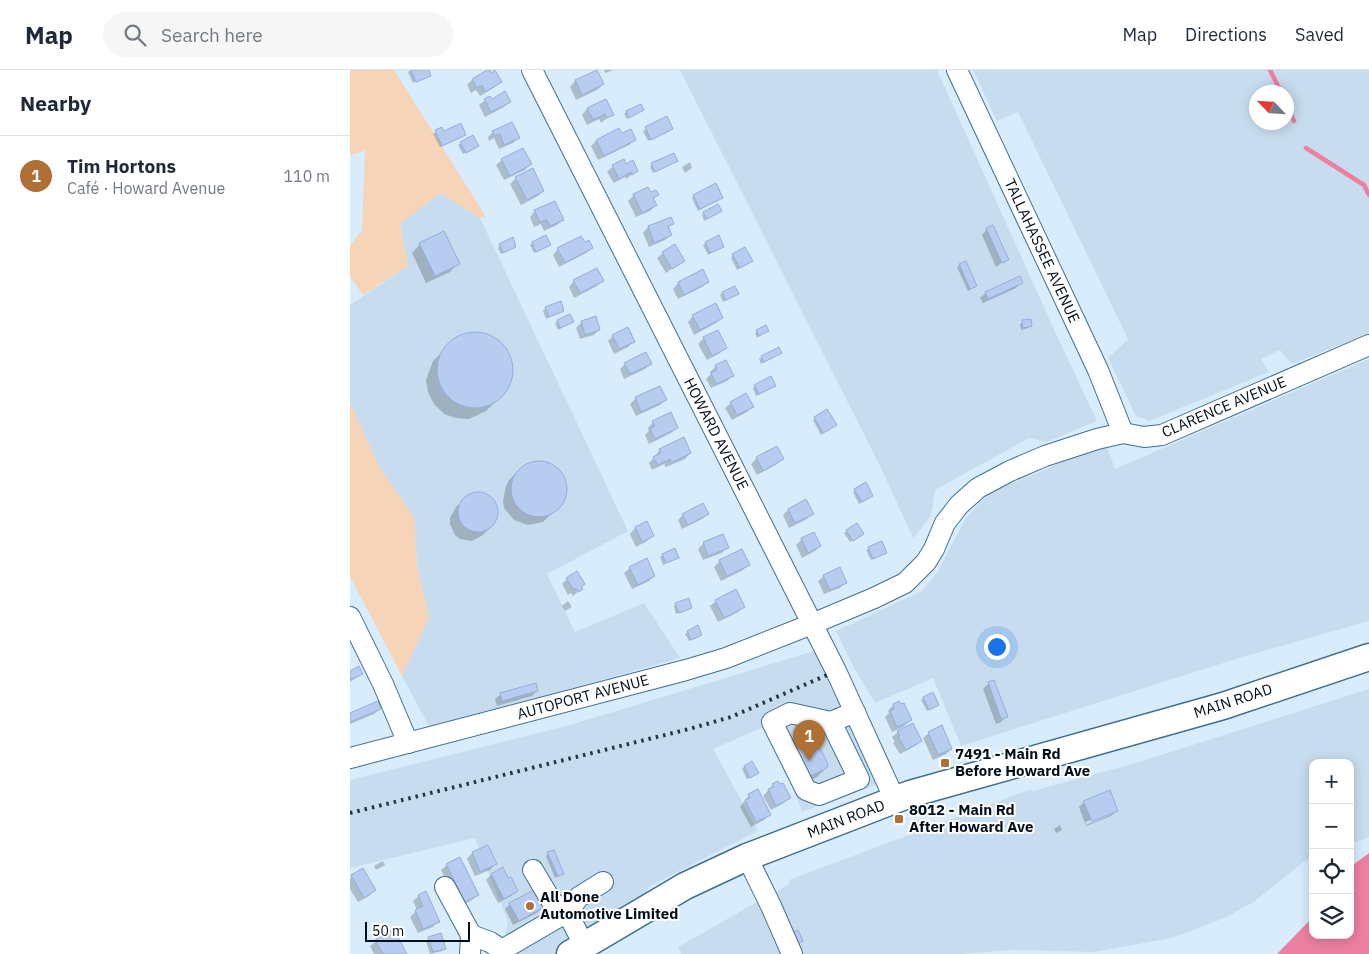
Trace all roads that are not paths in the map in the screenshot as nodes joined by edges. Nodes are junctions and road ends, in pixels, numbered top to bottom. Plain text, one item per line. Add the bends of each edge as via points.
1 (532, 70) edge
2 (957, 70) edge
3 (1369, 345) edge
4 (1123, 433) junction
5 (350, 617) edge
6 (812, 624) junction
7 (1369, 657) edge
8 (854, 712) junction
9 (831, 722) junction
10 (408, 743) junction
11 (350, 757) edge
12 (819, 795) junction
13 (895, 800) junction
14 (832, 824) junction
15 (747, 857) junction
16 (533, 870) dead end
17 (603, 882) dead end
18 (445, 887) dead end
19 (567, 912) junction
20 (471, 945) edge
21 (577, 949) edge
22 (503, 952) edge
23 (792, 954) edge

1 - 6 street, HOWARD AVENUE
2 - 4 street, TALLAHASSEE AVENUE via 1098,370
3 - 4 street, CLARENCE AVENUE via 1162,435 1144,437
4 - 6 street, CLARENCE AVENUE via 1045,456 982,485 954,510 926,562 905,583
5 - 10 street
6 - 8 street, HOWARD AVENUE
6 - 10 street, AUTOPORT AVENUE via 686,670
7 - 13 main road, MAIN ROAD via 1223,706
8 - 9 street
8 - 13 street, HOWARD AVENUE
9 - 12 street via 858,779
9 - 12 street via 790,713 772,722 806,790
10 - 11 street, AUTOPORT AVENUE
12 - 14 street
13 - 14 main road, MAIN ROAD
14 - 15 main road, MAIN ROAD
15 - 21 main road, MAIN ROAD via 685,886
15 - 23 street
16 - 19 street via 552,902
17 - 19 street via 579,897
18 - 20 street
19 - 21 street
19 - 22 street
20 - 22 street via 490,942

